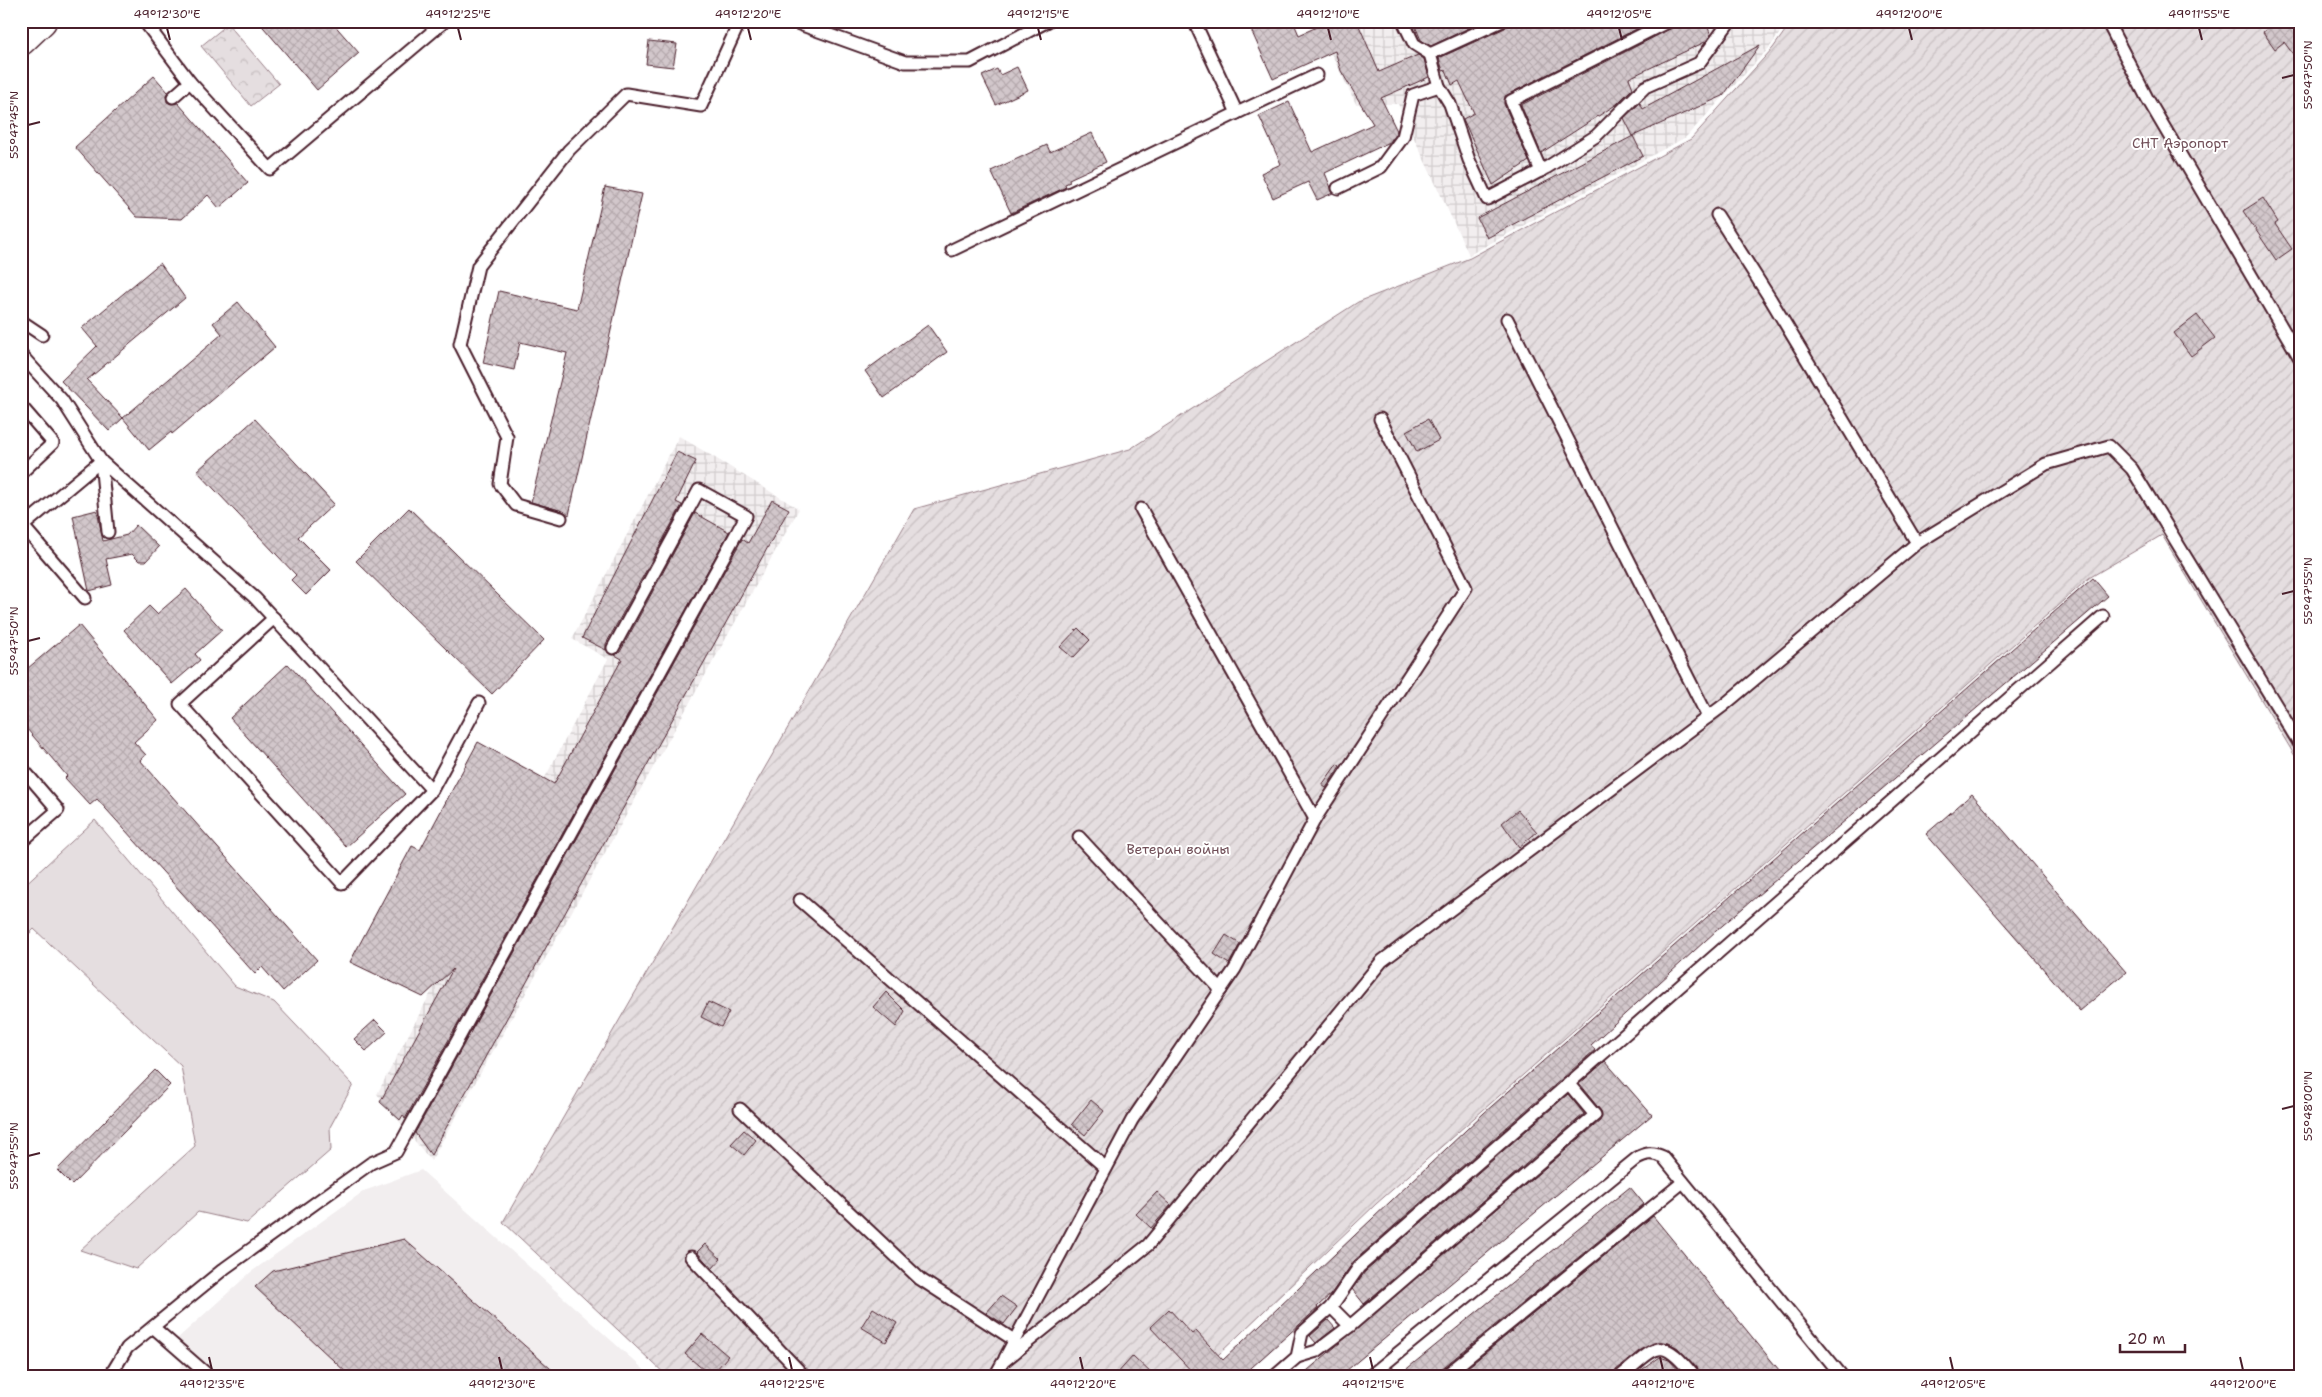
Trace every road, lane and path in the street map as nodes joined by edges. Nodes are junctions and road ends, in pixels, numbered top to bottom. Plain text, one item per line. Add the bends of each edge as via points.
1 (42, 21) edge
2 (144, 21) edge
3 (163, 21) edge
4 (445, 21) edge
5 (740, 21) edge
6 (790, 21) edge
7 (1048, 21) edge
8 (1194, 21) edge
9 (1403, 21) edge
10 (1502, 21) edge
11 (1669, 21) edge
12 (1730, 21) edge
13 (2107, 21) edge
14 (152, 30) junction
15 (21, 41) edge
16 (1430, 54) junction
17 (1317, 75) dead end
18 (190, 82) junction
19 (1440, 86) junction
20 (173, 97) dead end
21 (1237, 113) junction
22 (1541, 171) junction
23 (1338, 188) dead end
24 (1716, 215) dead end
25 (952, 250) dead end
26 (1507, 319) dead end
27 (21, 321) edge
28 (42, 335) dead end
29 (21, 355) edge
30 (2301, 360) edge
31 (21, 406) edge
32 (1380, 419) dead end
33 (101, 461) junction
34 (21, 473) edge
35 (1141, 509) dead end
36 (561, 518) dead end
37 (108, 532) dead end
38 (1917, 543) junction
39 (85, 598) dead end
40 (2103, 616) dead end
41 (274, 618) junction
42 (613, 648) dead end
43 (479, 703) dead end
44 (1708, 718) junction
45 (2301, 746) edge
46 (21, 767) edge
47 (432, 790) junction
48 (1315, 819) junction
49 (1079, 837) dead end
50 (21, 842) edge
51 (800, 900) dead end
52 (1221, 990) junction
53 (1568, 1083) junction
54 (740, 1109) dead end
55 (1106, 1168) junction
56 (1683, 1182) junction
57 (690, 1257) dead end
58 (1331, 1307) junction
59 (1350, 1326) junction
60 (153, 1327) junction
61 (1014, 1340) junction
62 (1297, 1357) junction
63 (1003, 1362) junction
64 (110, 1376) edge
65 (209, 1376) edge
66 (804, 1376) edge
67 (995, 1376) edge
68 (1274, 1376) edge
69 (1370, 1376) edge
70 (1445, 1376) edge
71 (1621, 1376) edge
72 (1694, 1376) edge
73 (1842, 1376) edge

1 - 15 street
2 - 14 lane
3 - 14 lane
4 - 18 lane via 270,169
5 - 36 lane via 701,106 626,94 569,150 478,266 460,344 507,437 500,484 516,505
6 - 7 lane via 905,62 970,62
8 - 21 lane
9 - 16 lane via 1414,44
10 - 16 lane
11 - 22 lane via 1512,101
12 - 22 lane via 1699,64 1644,87 1596,136
13 - 30 lane via 2147,98
14 - 18 lane
16 - 19 lane
17 - 21 lane
18 - 20 lane
19 - 22 lane via 1486,199
19 - 23 lane via 1413,96 1404,137 1382,167
21 - 25 lane
24 - 38 lane
26 - 44 lane
27 - 28 lane
29 - 33 lane via 62,400
31 - 34 lane via 53,443
32 - 48 lane via 1466,588
33 - 37 lane
33 - 39 lane via 23,526
33 - 41 lane
35 - 48 lane
38 - 44 lane
38 - 45 lane via 2046,464 2109,446 2132,469
40 - 53 lane
41 - 47 lane
41 - 47 lane via 180,704 342,883
42 - 60 lane via 699,490 746,516 396,1152 371,1163 241,1257
43 - 47 lane
44 - 63 lane via 1382,961 1148,1245
46 - 50 lane via 58,810
48 - 52 lane
49 - 52 lane
51 - 55 lane
52 - 55 lane via 1132,1120
53 - 58 lane via 1359,1267
53 - 59 lane via 1595,1116
54 - 61 lane via 920,1279
55 - 61 lane
56 - 69 lane via 1662,1156 1653,1153 1642,1155
56 - 70 lane
56 - 73 lane
57 - 66 lane
58 - 59 lane
58 - 62 lane via 1302,1333
59 - 62 lane via 1317,1350
60 - 64 lane via 127,1348
60 - 65 lane
61 - 63 lane
62 - 68 lane
63 - 67 lane
71 - 72 lane via 1652,1350 1662,1349 1676,1354

